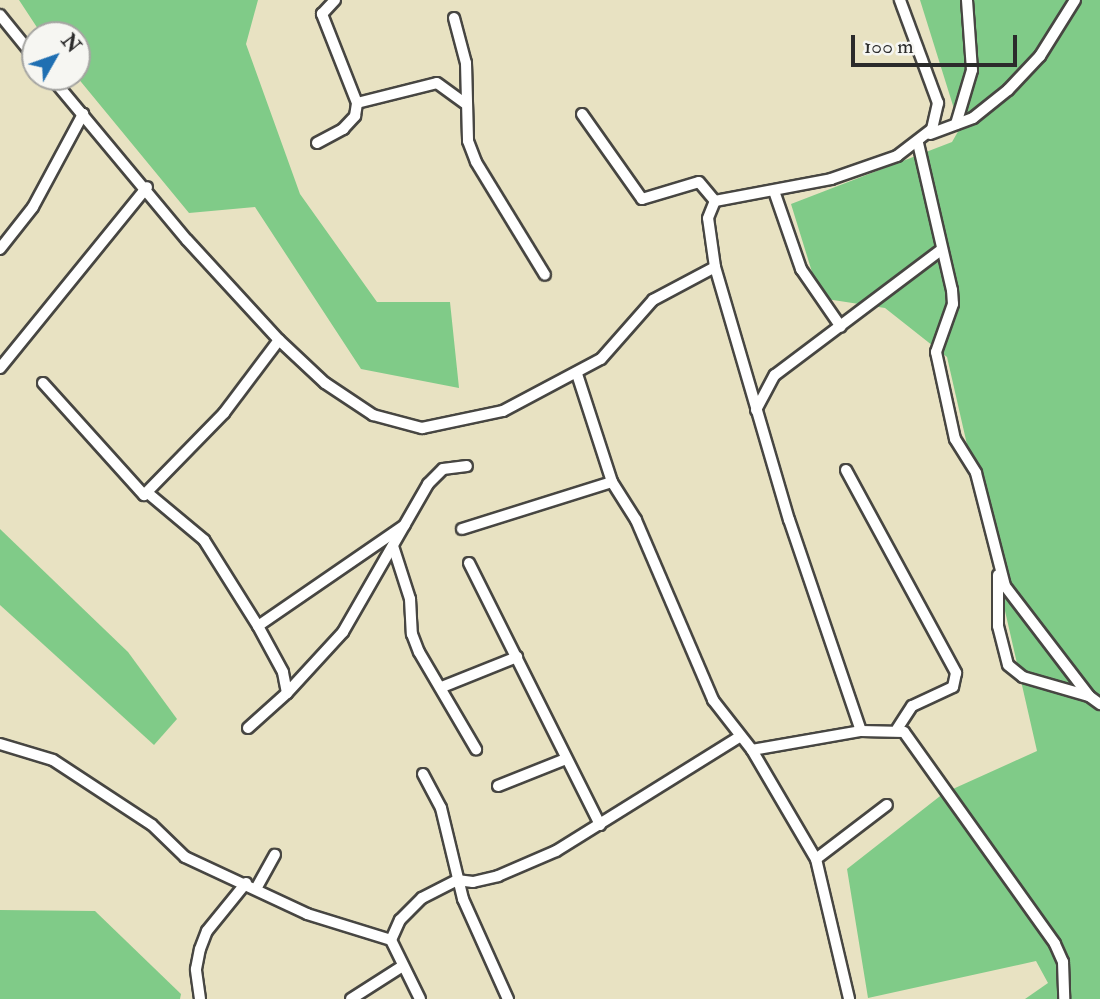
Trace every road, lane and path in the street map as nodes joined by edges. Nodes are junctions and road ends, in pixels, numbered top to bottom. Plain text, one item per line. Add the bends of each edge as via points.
1 (335, 0) edge
2 (900, 0) edge
3 (967, 0) edge
4 (1075, 0) edge
5 (0, 15) edge
6 (454, 18) dead end
7 (21, 41) edge
8 (63, 91) edge
9 (357, 103) junction
10 (465, 103) junction
11 (83, 114) junction
12 (582, 114) dead end
13 (956, 124) junction
14 (922, 139) junction
15 (317, 143) dead end
16 (147, 187) junction
17 (774, 191) junction
18 (715, 201) junction
19 (0, 249) edge
20 (942, 249) junction
21 (715, 267) junction
22 (545, 275) dead end
23 (841, 327) junction
24 (279, 340) junction
25 (0, 368) edge
26 (577, 374) junction
27 (43, 383) dead end
28 (756, 410) junction
29 (467, 466) dead end
30 (846, 470) dead end
31 (612, 482) junction
32 (149, 494) junction
33 (405, 525) junction
34 (462, 528) dead end
35 (393, 545) junction
36 (469, 563) dead end
37 (999, 569) junction
38 (258, 626) junction
39 (517, 657) junction
40 (442, 687) junction
41 (287, 693) junction
42 (1089, 696) junction
43 (1100, 704) edge
44 (248, 728) dead end
45 (897, 729) junction
46 (861, 731) junction
47 (739, 737) junction
48 (0, 744) edge
49 (476, 749) dead end
50 (752, 751) junction
51 (566, 759) junction
52 (423, 774) dead end
53 (498, 786) dead end
54 (887, 805) dead end
55 (600, 825) junction
56 (275, 855) dead end
57 (816, 859) junction
58 (457, 880) junction
59 (251, 885) junction
60 (391, 940) junction
61 (401, 967) junction
62 (200, 999) edge
63 (351, 999) edge
64 (420, 999) edge
65 (508, 999) edge
66 (849, 999) edge
67 (1064, 999) edge

1 - 9 street via 322,14
2 - 14 street via 938,103 937,121
3 - 13 street via 972,70
4 - 13 street via 1026,72 973,118
5 - 7 street
6 - 10 street via 466,63
8 - 11 street
9 - 10 street via 437,83
9 - 15 street via 355,116 343,129
10 - 22 street via 468,141 477,162
11 - 16 street
11 - 19 street via 33,207
12 - 18 street via 642,199 699,182
13 - 14 street
14 - 17 street via 897,156 831,179
14 - 20 street
16 - 24 street via 187,240
16 - 25 street
17 - 18 street
17 - 23 street via 802,269
18 - 21 street via 708,218
20 - 23 street
20 - 37 street via 953,304 936,352 955,439 976,473
21 - 26 street via 653,300 626,325 614,348
21 - 28 street
23 - 28 street via 775,375
24 - 26 street via 325,383 373,415 422,428 503,411
24 - 32 street via 223,413
26 - 31 street
27 - 32 street via 139,492
28 - 46 street
29 - 33 street via 438,472
30 - 45 street via 956,673 953,687 912,706
31 - 34 street
31 - 47 street via 636,520 713,700
32 - 38 street via 204,540
33 - 35 street
33 - 38 street
35 - 40 street via 410,599 412,634
35 - 41 street via 343,632
36 - 39 street
37 - 42 street via 1013,599
37 - 42 street via 998,626 1008,665 1023,677
38 - 41 street via 278,661
39 - 40 street
39 - 51 street
40 - 49 street
41 - 44 street
42 - 43 street
45 - 46 street
45 - 67 street via 912,739 1055,944 1063,962
46 - 50 street
47 - 50 street
47 - 55 street
48 - 59 street via 53,760 152,825 185,857
50 - 57 street
51 - 53 street
51 - 55 street
52 - 58 street via 441,808
54 - 57 street
55 - 58 street via 556,852 498,876 473,882
56 - 59 street
57 - 66 street
58 - 60 street via 410,909
58 - 65 street
59 - 60 street via 307,914
59 - 62 street via 208,931 196,969
60 - 61 street
61 - 63 street
61 - 64 street

